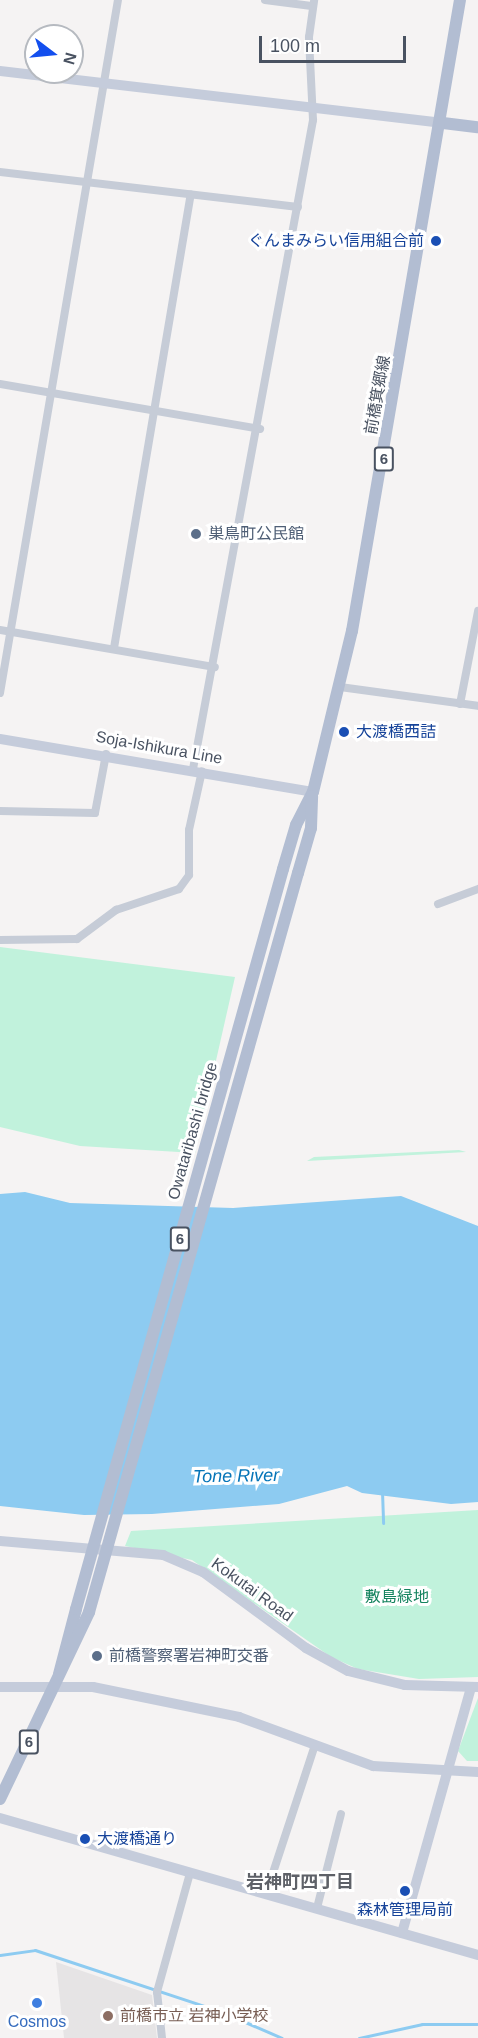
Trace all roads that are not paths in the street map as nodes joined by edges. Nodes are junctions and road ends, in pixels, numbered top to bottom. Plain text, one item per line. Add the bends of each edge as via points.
1 (118, 0) edge
2 (266, 0) edge
3 (460, 0) edge
4 (313, 3) edge
5 (0, 71) edge
6 (104, 82) junction
7 (313, 108) junction
8 (443, 123) junction
9 (478, 127) edge
10 (0, 172) edge
11 (88, 183) junction
12 (191, 194) junction
13 (298, 207) junction
14 (0, 384) edge
15 (52, 394) junction
16 (154, 410) junction
17 (260, 429) junction
18 (478, 611) edge
19 (0, 630) edge
20 (10, 632) junction
21 (114, 648) junction
22 (215, 667) junction
23 (340, 687) junction
24 (0, 693) edge
25 (460, 704) junction
26 (478, 706) edge
27 (0, 739) edge
28 (106, 754) junction
29 (198, 770) junction
30 (313, 792) junction
31 (0, 811) edge
32 (283, 869) joint
33 (298, 873) joint
34 (478, 889) edge
35 (438, 904) dead end
36 (0, 940) edge
37 (0, 1540) edge
38 (82, 1611) junction
39 (58, 1685) junction
40 (475, 1687) edge
41 (0, 1688) edge
42 (315, 1745) junction
43 (448, 1771) junction
44 (478, 1772) edge
45 (0, 1799) edge
46 (341, 1814) dead end
47 (0, 1818) edge
48 (190, 1873) junction
49 (266, 1894) junction
50 (316, 1908) junction
51 (402, 1933) junction
52 (478, 1955) edge
53 (162, 2038) edge

1 - 6 street
2 - 4 street
3 - 8 main road, 前橋箕郷線 / 6
4 - 7 street
5 - 6 street
6 - 7 street
6 - 11 street
7 - 8 street
7 - 13 street
8 - 9 main road
8 - 23 main road, 前橋箕郷線 / 6
10 - 11 street
11 - 12 street
11 - 15 street
12 - 13 street
12 - 16 street
13 - 17 street
14 - 15 street
15 - 16 street
15 - 20 street
16 - 17 street
16 - 21 street
17 - 22 street
18 - 25 street
19 - 20 street
20 - 21 street
20 - 24 street
21 - 22 street
22 - 29 street
23 - 25 street
23 - 30 main road, 前橋箕郷線 / 6
25 - 26 street
27 - 28 street, Soja-Ishikura Line
28 - 29 street, Soja-Ishikura Line
28 - 31 street via 95,813
29 - 30 street, Soja-Ishikura Line
29 - 36 street via 189,830 189,875 179,888 116,910 77,939
30 - 32 main road, 前橋箕郷線 / 6 via 296,825
30 - 33 main road, 前橋箕郷線 / 6 via 311,828
32 - 38 main road, Owataribashi bridge / 6, bridge
33 - 38 main road, Owataribashi bridge / 6, bridge
34 - 35 street
37 - 40 street, Kokutai Road via 164,1555 203,1572 306,1648 348,1671 405,1685
38 - 39 main road, 6
39 - 41 street
39 - 42 street via 199,1707
39 - 45 main road, 6
40 - 43 street
42 - 43 street via 394,1771
42 - 49 street
43 - 44 street
43 - 51 street
46 - 50 street
47 - 48 street
48 - 49 street
48 - 53 street via 157,1992
49 - 50 street
50 - 51 street
51 - 52 street

